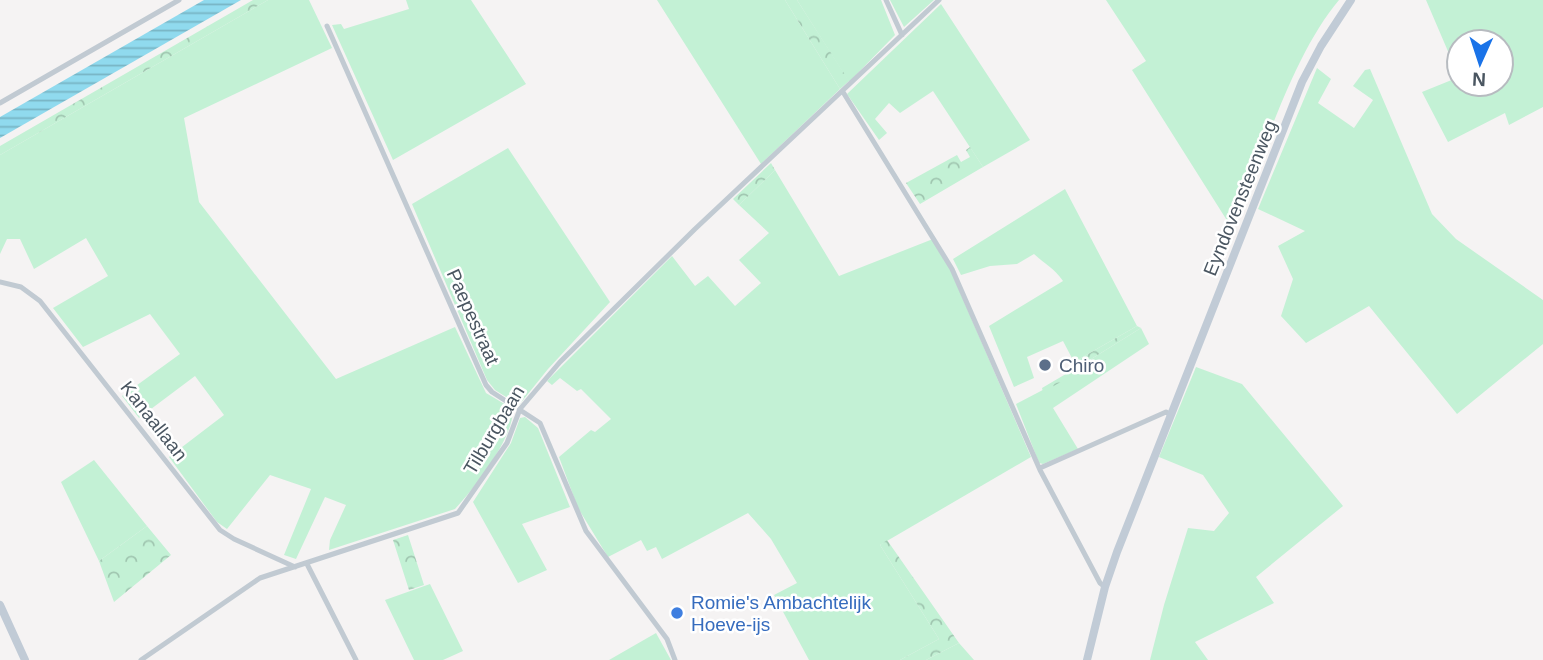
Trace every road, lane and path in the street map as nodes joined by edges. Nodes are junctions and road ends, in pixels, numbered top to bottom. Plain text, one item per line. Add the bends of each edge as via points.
1 (179, 0) edge
2 (886, 0) edge
3 (939, 0) edge
4 (1351, 0) edge
5 (327, 26) dead end
6 (902, 34) junction
7 (843, 92) junction
8 (0, 103) edge
9 (0, 282) edge
10 (520, 409) junction
11 (1171, 415) junction
12 (1040, 468) junction
13 (307, 564) junction
14 (295, 567) junction
15 (1105, 587) junction
16 (0, 605) edge
17 (354, 659) edge
18 (25, 660) edge
19 (141, 660) edge
20 (675, 660) edge
21 (1087, 660) edge

1 - 8 street
2 - 6 street
3 - 6 street, Tilburgbaan
4 - 11 street, Eyndovensteenweg via 1302,82
5 - 10 street, Paepestraat via 486,385
6 - 7 street, Tilburgbaan
7 - 10 street, Tilburgbaan via 604,317
7 - 12 street via 953,269
9 - 14 street, Kanaallaan via 21,287 40,301 220,530
10 - 13 street, Tilburgbaan via 507,443 458,513
10 - 20 street, Paepestraat via 540,423 586,531 667,639
11 - 12 street via 1166,412
11 - 15 street, Eyndovensteenweg
12 - 15 street
13 - 14 street, Tilburgbaan
13 - 17 street
14 - 19 street, Tilburgbaan via 260,578
15 - 21 street, Eyndovensteenweg
16 - 18 street

